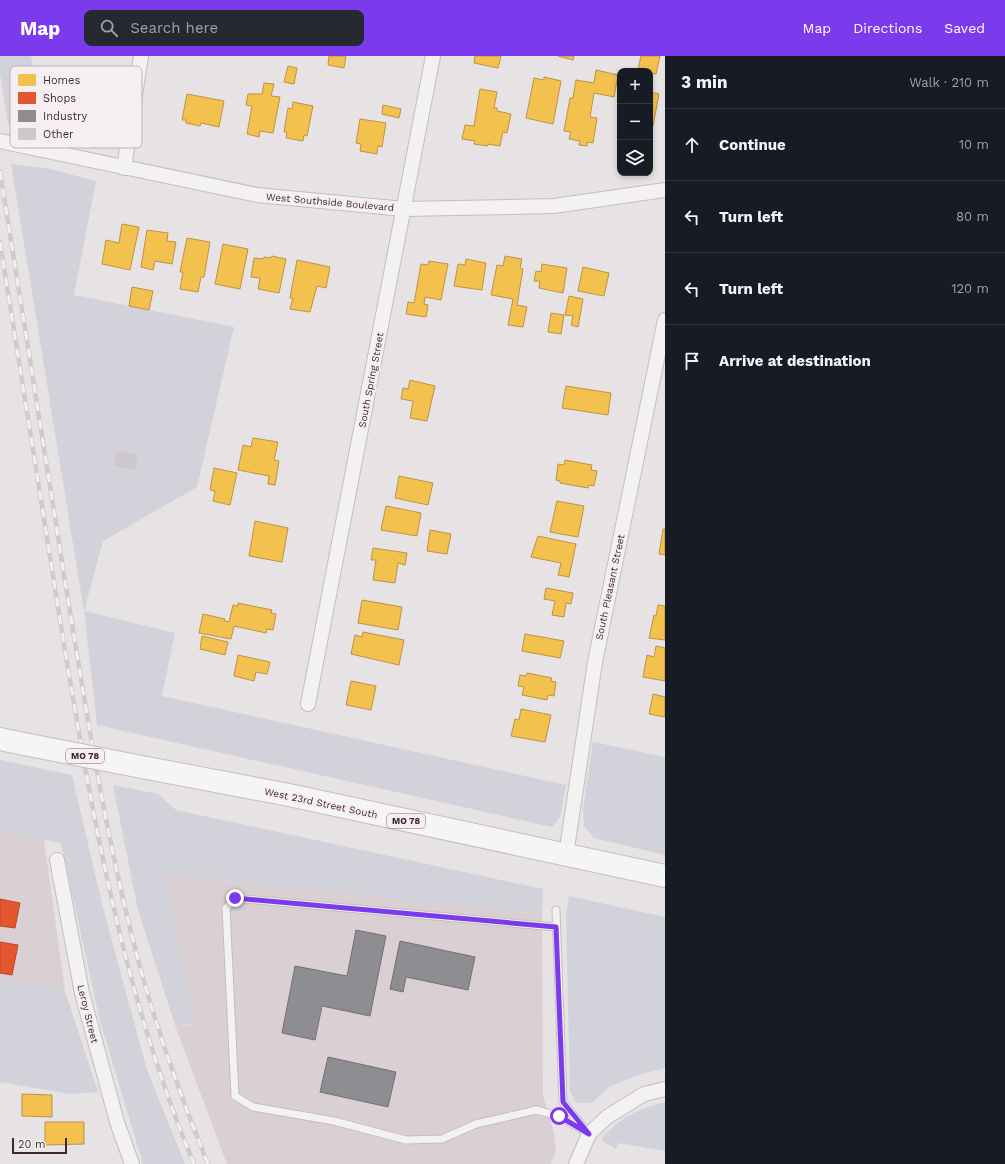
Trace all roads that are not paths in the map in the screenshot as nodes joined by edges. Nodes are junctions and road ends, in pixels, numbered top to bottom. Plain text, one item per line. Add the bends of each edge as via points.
1 (141, 56) edge
2 (433, 56) edge
3 (139, 66) edge
4 (0, 141) edge
5 (10, 143) edge
6 (30, 148) edge
7 (127, 148) edge
8 (124, 168) junction
9 (665, 190) edge
10 (404, 209) junction
11 (665, 320) edge
12 (308, 704) dead end
13 (0, 739) edge
14 (566, 855) junction
15 (56, 860) dead end
16 (665, 876) edge
17 (556, 910) dead end
18 (556, 927) junction
19 (665, 1089) edge
20 (589, 1134) junction
21 (132, 1164) edge
22 (576, 1164) edge

1 - 3 street
2 - 10 street, South Spring Street
4 - 5 street, West Southside Boulevard
6 - 8 street, West Southside Boulevard
7 - 8 street
8 - 10 street, West Southside Boulevard via 257,195
9 - 10 street, West Southside Boulevard via 554,206
10 - 12 street, South Spring Street
11 - 14 street, South Pleasant Street via 595,662
13 - 14 main road, West 23rd Street South / MO 78, bridge via 289,795
14 - 16 main road, West 23rd Street South / MO 78
15 - 21 street, Leroy Street via 82,993 117,1122
17 - 18 lane
18 - 20 lane via 563,1102
18 - 20 lane via 235,898 226,908 235,1096 253,1107 334,1121 406,1140 442,1139 476,1124 536,1110 559,1116
19 - 20 street via 644,1094 607,1117
20 - 22 street

